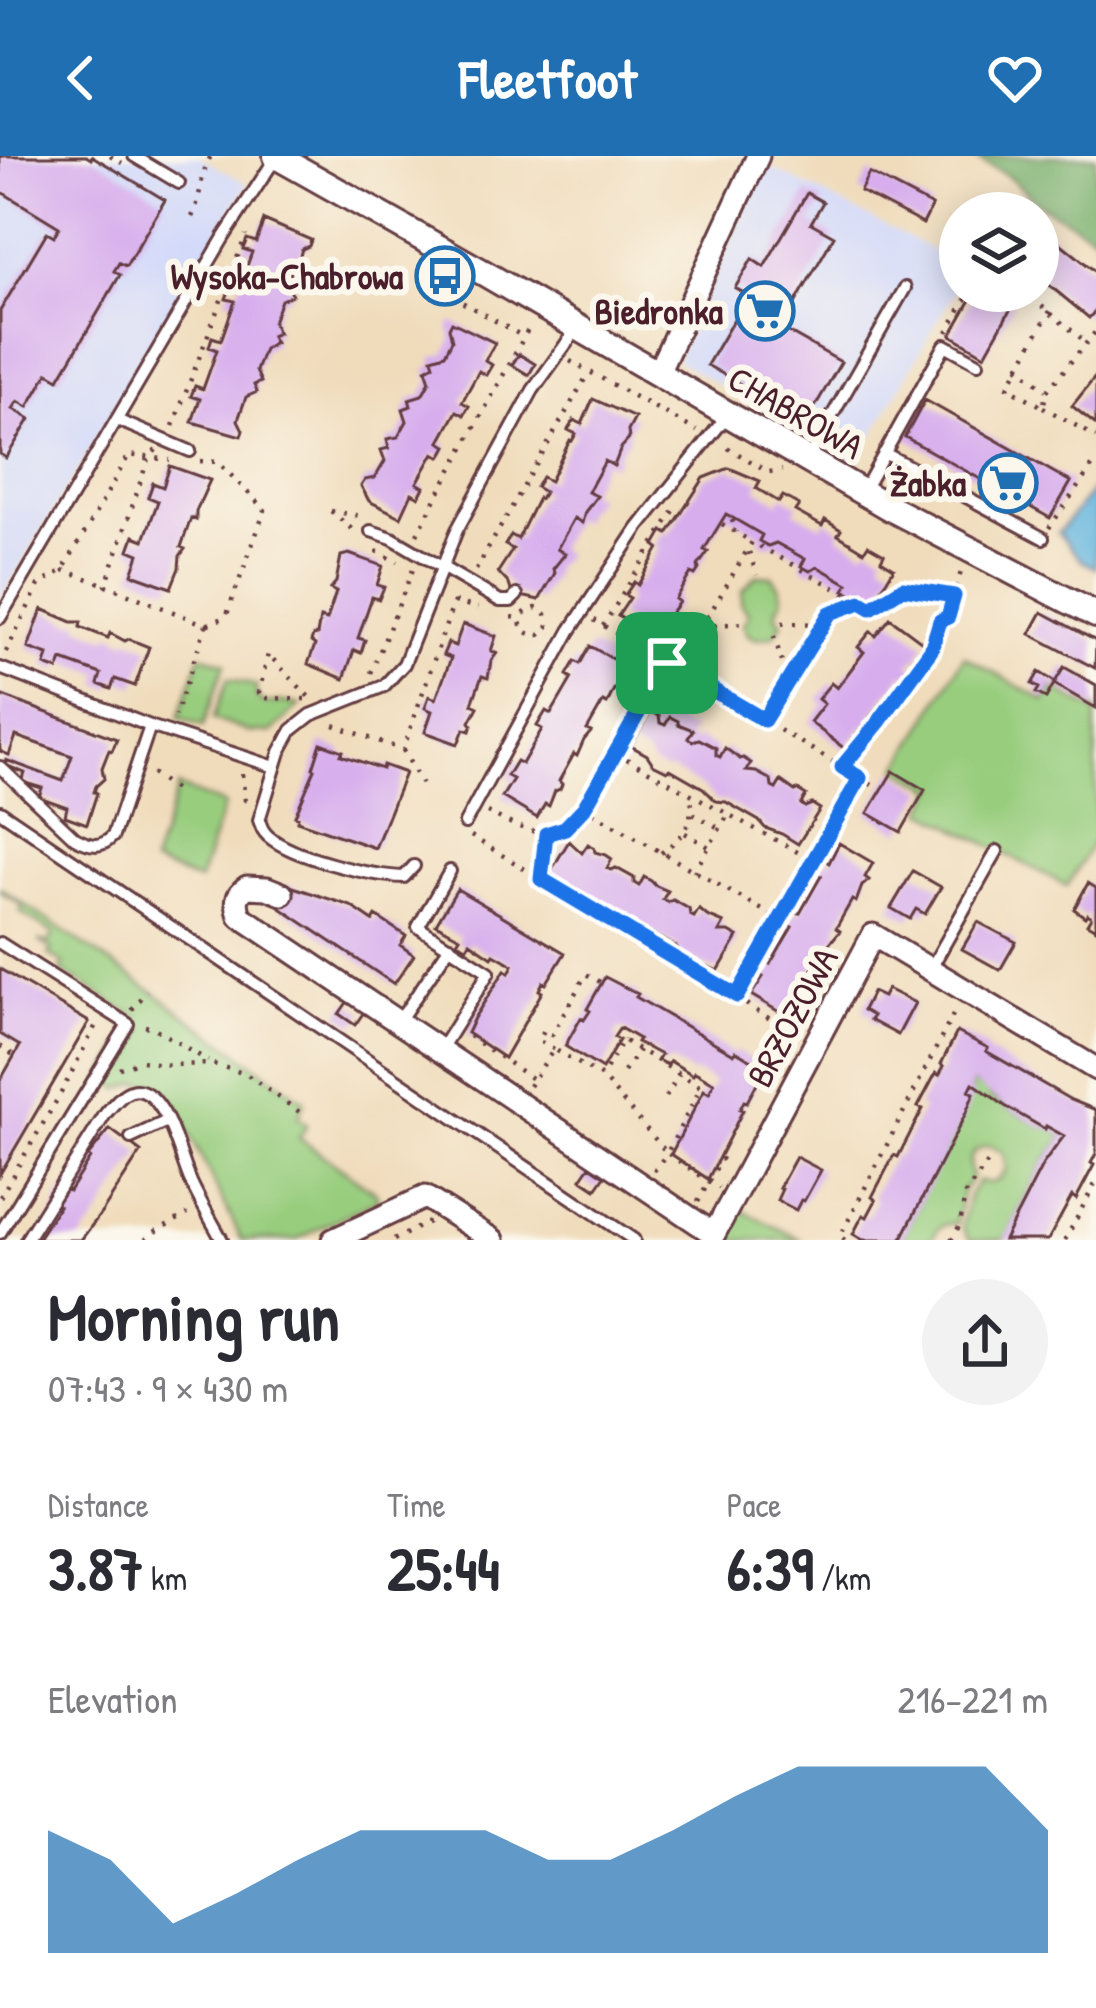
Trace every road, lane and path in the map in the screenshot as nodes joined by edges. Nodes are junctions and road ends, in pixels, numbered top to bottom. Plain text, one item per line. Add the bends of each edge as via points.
1 (134, 156) edge
2 (211, 156) edge
3 (276, 156) edge
4 (758, 156) edge
5 (179, 183) dead end
6 (192, 217) dead end
7 (253, 217) dead end
8 (421, 279) dead end
9 (905, 288) dead end
10 (958, 312) edge
11 (1049, 312) edge
12 (1051, 312) edge
13 (531, 324) dead end
14 (578, 327) junction
15 (1096, 331) edge
16 (946, 334) dead end
17 (524, 337) junction
18 (1087, 343) junction
19 (978, 363) dead end
20 (1018, 366) junction
21 (589, 372) dead end
22 (658, 373) junction
23 (1046, 391) junction
24 (1043, 407) junction
25 (728, 414) junction
26 (116, 420) junction
27 (1096, 437) edge
28 (164, 440) junction
29 (728, 448) dead end
30 (884, 453) junction
31 (186, 456) joint
32 (148, 459) junction
33 (746, 459) junction
34 (212, 460) dead end
35 (1096, 461) edge
36 (795, 465) junction
37 (741, 471) dead end
38 (862, 492) junction
39 (680, 500) dead end
40 (360, 516) dead end
41 (732, 520) dead end
42 (722, 524) dead end
43 (371, 531) dead end
44 (355, 532) dead end
45 (736, 532) junction
46 (417, 534) dead end
47 (1042, 538) joint
48 (752, 542) junction
49 (747, 549) junction
50 (378, 553) dead end
51 (443, 566) junction
52 (414, 567) junction
53 (962, 568) dead end
54 (63, 570) junction
55 (474, 573) dead end
56 (757, 575) dead end
57 (422, 578) dead end
58 (106, 585) junction
59 (458, 592) dead end
60 (517, 595) dead end
61 (954, 596) junction
62 (861, 602) junction
63 (581, 613) junction
64 (1096, 615) edge
65 (0, 618) edge
66 (782, 622) dead end
67 (743, 623) dead end
68 (823, 624) junction
69 (206, 625) junction
70 (603, 626) junction
71 (702, 626) junction
72 (774, 636) dead end
73 (667, 663) junction
74 (0, 669) edge
75 (677, 669) junction
76 (373, 672) dead end
77 (788, 681) junction
78 (311, 699) joint
79 (764, 720) junction
80 (325, 722) dead end
81 (150, 726) junction
82 (170, 732) junction
83 (403, 750) junction
84 (616, 752) junction
85 (248, 757) junction
86 (0, 767) edge
87 (275, 767) junction
88 (842, 767) junction
89 (148, 770) dead end
90 (860, 778) junction
91 (872, 785) dead end
92 (424, 788) dead end
93 (176, 791) dead end
94 (692, 795) junction
95 (263, 806) junction
96 (584, 808) junction
97 (0, 811) edge
98 (485, 811) dead end
99 (692, 813) junction
100 (728, 815) junction
101 (471, 825) joint
102 (719, 828) junction
103 (685, 833) junction
104 (546, 834) junction
105 (709, 847) junction
106 (997, 851) dead end
107 (661, 853) junction
108 (814, 861) junction
109 (414, 866) dead end
110 (451, 871) dead end
111 (694, 872) junction
112 (541, 879) junction
113 (282, 895) dead end
114 (780, 920) junction
115 (0, 943) edge
116 (450, 946) junction
117 (930, 970) junction
118 (602, 982) dead end
119 (965, 991) junction
120 (147, 992) dead end
121 (737, 996) junction
122 (101, 1016) dead end
123 (123, 1020) junction
124 (399, 1021) junction
125 (620, 1028) dead end
126 (463, 1033) dead end
127 (623, 1040) junction
128 (804, 1040) dead end
129 (0, 1046) edge
130 (441, 1049) junction
131 (554, 1049) junction
132 (639, 1050) junction
133 (15, 1056) dead end
134 (213, 1064) junction
135 (101, 1069) junction
136 (1096, 1069) edge
137 (624, 1072) dead end
138 (679, 1074) junction
139 (602, 1077) junction
140 (55, 1080) dead end
141 (534, 1080) junction
142 (65, 1086) junction
143 (666, 1097) dead end
144 (519, 1102) junction
145 (305, 1116) dead end
146 (167, 1121) junction
147 (131, 1138) dead end
148 (667, 1153) junction
149 (990, 1160) dead end
150 (747, 1172) junction
151 (709, 1181) junction
152 (1096, 1182) edge
153 (644, 1185) junction
154 (0, 1197) edge
155 (734, 1197) junction
156 (205, 1207) junction
157 (440, 1207) junction
158 (690, 1217) junction
159 (0, 1233) edge
160 (712, 1237) edge
161 (26, 1240) edge
162 (146, 1240) edge
163 (222, 1240) edge
164 (333, 1240) edge
165 (394, 1240) edge
166 (493, 1240) edge
167 (634, 1240) edge
168 (845, 1240) edge
169 (950, 1240) edge
170 (1065, 1240) edge

1 - 5 lane
2 - 6 path
3 - 14 street, CHABROWA
3 - 26 lane
4 - 22 street
7 - 28 path
8 - 17 path
9 - 36 lane
10 - 16 path
11 - 20 path
12 - 18 path
13 - 17 path
14 - 22 street, CHABROWA
14 - 51 lane via 533,390
15 - 18 path
17 - 46 path
18 - 23 path
19 - 30 lane via 945,345
20 - 23 path
20 - 24 path via 1008,387
21 - 55 path
22 - 25 street, CHABROWA
23 - 24 path
24 - 27 path
25 - 36 street, CHABROWA
25 - 63 lane
26 - 28 lane
26 - 65 lane
28 - 31 lane
28 - 32 path
29 - 33 path
30 - 38 lane
30 - 47 lane
31 - 32 path
32 - 54 path via 130,455
32 - 58 path
33 - 36 path via 769,472
33 - 37 path
34 - 69 path via 265,510 226,617
35 - 47 path
36 - 38 street, CHABROWA
38 - 64 street, CHABROWA
39 - 70 path
40 - 44 path via 331,511
41 - 45 path
42 - 45 path
43 - 51 lane
45 - 48 path
48 - 49 path
48 - 62 path
49 - 56 path
49 - 71 path
50 - 52 path
51 - 60 lane via 500,601
51 - 87 lane via 392,678 311,715 292,730
52 - 57 path
52 - 76 path
53 - 61 path
54 - 58 path
54 - 74 path via 39,585
58 - 69 path
59 - 83 path
61 - 62 path via 903,588 871,608
61 - 88 path via 931,650
62 - 68 path via 830,613
63 - 70 path
63 - 101 lane
66 - 68 path
67 - 71 path
68 - 77 path
69 - 82 path
70 - 73 path
71 - 75 path
72 - 77 path
73 - 75 path
73 - 84 path
74 - 81 lane
75 - 79 path
77 - 79 path
78 - 78 path via 263,698 268,654
79 - 88 path
80 - 83 path
81 - 82 lane
81 - 86 lane via 106,843 76,838
82 - 85 lane
83 - 92 path
84 - 94 path
84 - 96 path
85 - 87 lane
85 - 95 path via 244,800
87 - 95 lane
88 - 90 path
89 - 93 path
90 - 91 path
90 - 108 path
94 - 99 path
94 - 100 path
95 - 109 lane via 262,829 289,848 387,877 404,878
96 - 104 path
96 - 107 path
97 - 167 lane
98 - 104 path
99 - 102 path
99 - 103 path
100 - 102 path
100 - 108 path
101 - 112 path via 470,838
102 - 105 path
103 - 105 path
103 - 107 path
104 - 112 path
105 - 111 path
106 - 117 lane
107 - 111 path
108 - 114 path
110 - 116 lane via 418,926
111 - 114 path
112 - 121 path
113 - 124 street via 247,887 236,907
114 - 121 path
115 - 123 lane
116 - 124 lane
116 - 130 lane via 489,972
117 - 119 street, BRZOZOWA
117 - 150 street, BRZOZOWA via 873,935
118 - 131 path via 586,974 552,1035 544,1031 539,1041
119 - 136 street, BRZOZOWA
119 - 168 path
120 - 123 path
121 - 128 path
122 - 142 path
123 - 134 path via 154,1028
123 - 135 lane via 128,1024
124 - 130 street
125 - 127 path
126 - 141 path
127 - 132 path
127 - 139 path
129 - 133 path
130 - 144 street
131 - 139 path
131 - 141 path
132 - 137 path
132 - 138 path
134 - 135 path via 141,1061
134 - 145 path via 246,1074
135 - 159 lane
138 - 143 path
138 - 148 path via 701,1087
139 - 148 path
140 - 142 path
141 - 144 path
142 - 154 path
144 - 153 street
146 - 147 lane
146 - 156 lane
146 - 161 lane via 144,1092 121,1096
148 - 151 path
148 - 153 path
149 - 169 path via 965,1194
150 - 151 path via 721,1159
150 - 155 street, BRZOZOWA
151 - 155 path
151 - 158 path
152 - 170 path
153 - 158 street
155 - 160 street, BRZOZOWA
156 - 162 path
156 - 163 lane
157 - 164 street via 425,1197
157 - 165 path via 429,1223
157 - 166 street
158 - 160 street

